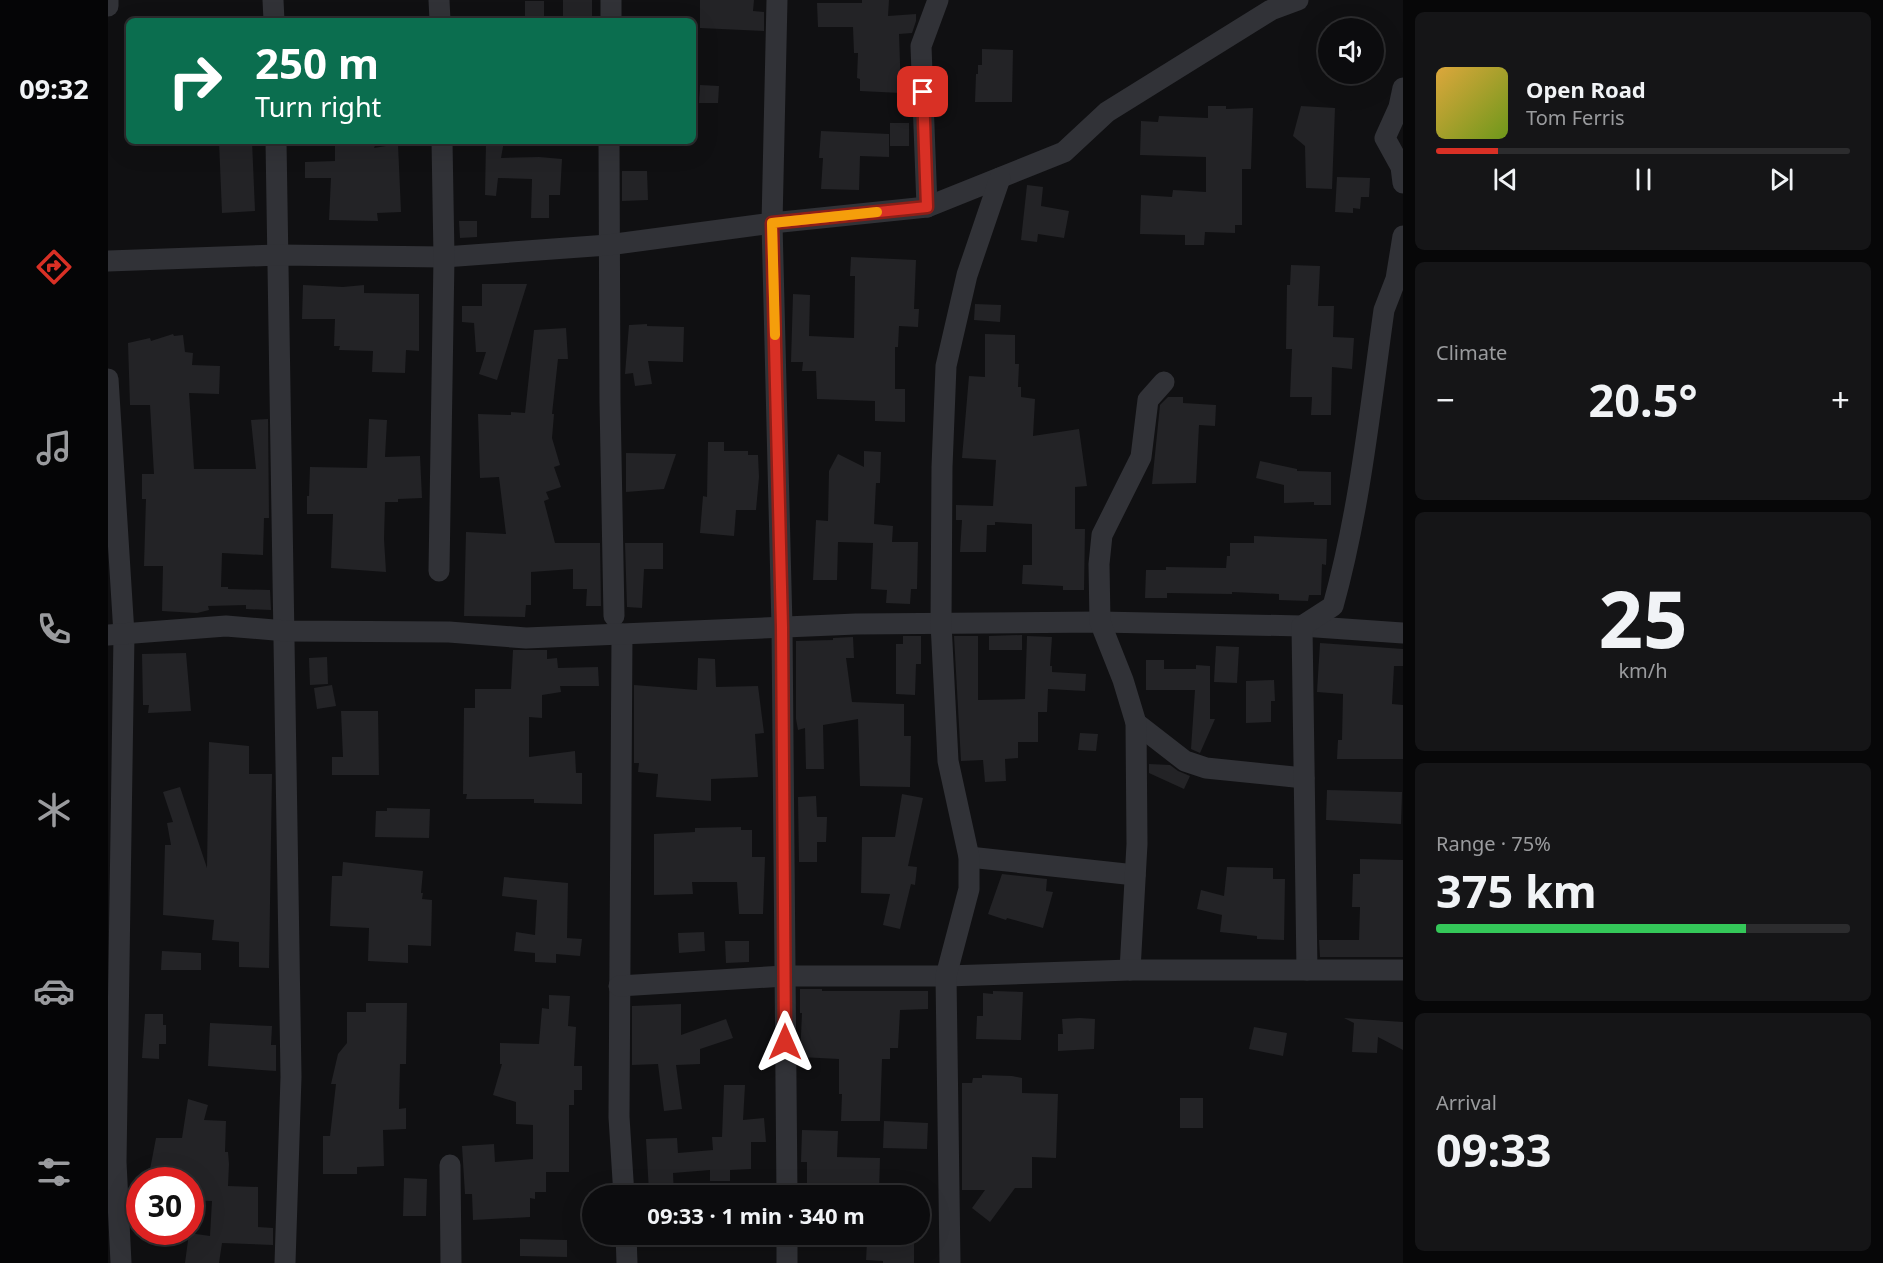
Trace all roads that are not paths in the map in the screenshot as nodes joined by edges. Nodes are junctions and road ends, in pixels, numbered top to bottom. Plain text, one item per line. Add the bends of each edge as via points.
1 (108, 0) edge
2 (273, 0) edge
3 (439, 0) edge
4 (611, 0) edge
5 (777, 0) edge
6 (938, 0) edge
7 (1298, 0) edge
8 (108, 6) edge
9 (274, 18) edge
10 (440, 18) edge
11 (611, 18) edge
12 (1403, 88) edge
13 (276, 144) edge
14 (442, 144) edge
15 (609, 144) edge
16 (1000, 178) junction
17 (1403, 183) edge
18 (927, 207) junction
19 (772, 223) junction
20 (1403, 236) edge
21 (609, 245) junction
22 (279, 255) junction
23 (444, 257) junction
24 (108, 261) edge
25 (108, 379) edge
26 (1164, 382) dead end
27 (439, 571) dead end
28 (941, 622) junction
29 (1100, 622) junction
30 (618, 625) junction
31 (1302, 626) junction
32 (782, 627) junction
33 (1403, 633) edge
34 (108, 635) edge
35 (1136, 723) junction
36 (1304, 778) junction
37 (969, 857) junction
38 (1135, 875) junction
39 (1130, 970) junction
40 (1307, 970) junction
41 (1403, 970) edge
42 (785, 976) junction
43 (946, 976) junction
44 (619, 986) junction
45 (450, 1165) dead end
46 (623, 1185) edge
47 (786, 1185) edge
48 (626, 1245) edge
49 (787, 1245) edge
50 (121, 1263) edge
51 (285, 1263) edge
52 (451, 1263) edge
53 (627, 1263) edge
54 (787, 1263) edge
55 (950, 1263) edge

1 - 8 street
2 - 9 street
3 - 10 street
4 - 11 street
5 - 19 street
6 - 18 street via 921,46
7 - 16 street via 1271,10 1107,112 1064,152
12 - 17 street via 1385,138 1401,167
13 - 22 street
14 - 23 street
15 - 21 street
16 - 18 street
16 - 28 street via 967,275 946,366
18 - 19 street
19 - 21 street
19 - 32 street
20 - 31 street via 1396,279 1384,310 1344,566 1333,606
21 - 23 street
21 - 30 street
22 - 23 street
22 - 24 street
22 - 51 street via 291,1077
23 - 27 street
25 - 50 street via 124,634 116,1162
26 - 29 street via 1148,400 1141,457 1102,535
28 - 29 street
28 - 32 street
28 - 37 street via 948,761
29 - 31 street
29 - 35 street
30 - 32 street
30 - 34 street via 526,638 226,626
30 - 44 street
31 - 33 street
31 - 36 street
32 - 42 street
35 - 36 street via 1185,761 1206,768
35 - 38 street
36 - 40 street
37 - 38 street
37 - 43 street via 969,889
38 - 39 street
39 - 40 street
39 - 43 street
40 - 41 street
42 - 43 street
42 - 44 street
42 - 47 street
43 - 55 street
44 - 46 street
45 - 52 street
48 - 53 street
49 - 54 street

